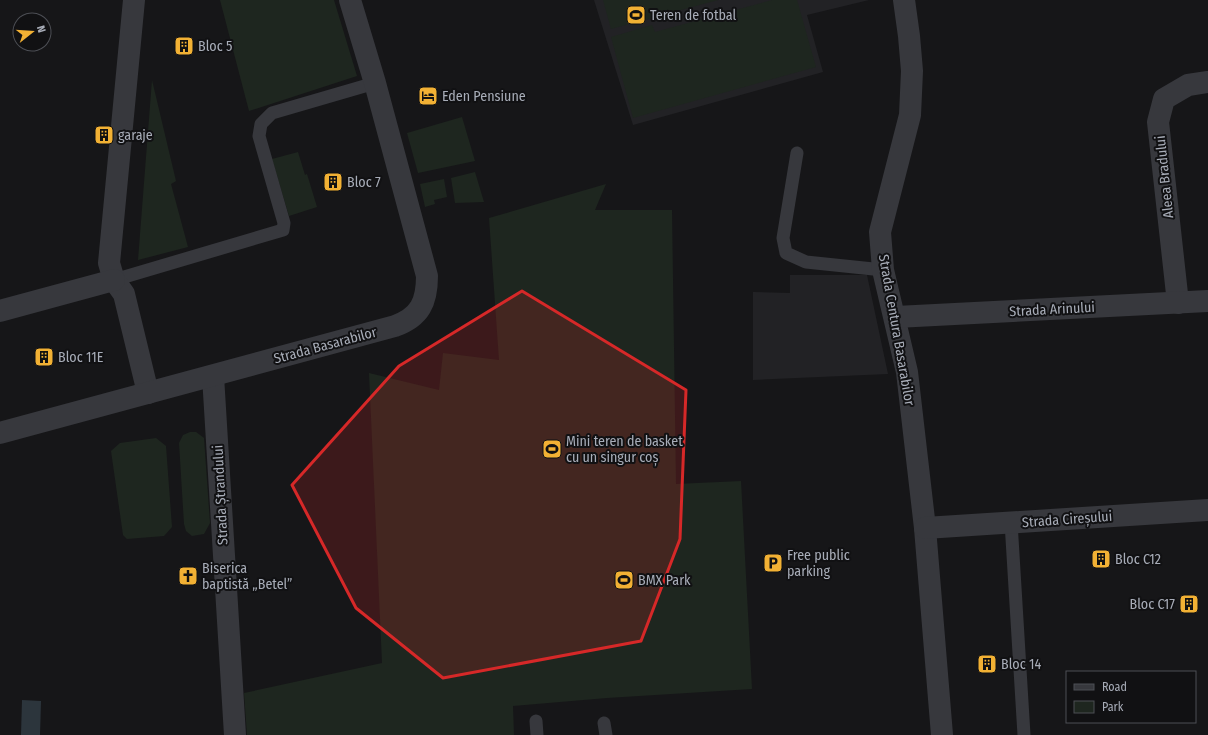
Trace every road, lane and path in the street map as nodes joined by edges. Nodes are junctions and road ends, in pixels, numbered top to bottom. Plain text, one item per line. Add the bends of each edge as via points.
1 (134, 0) edge
2 (350, 0) edge
3 (904, 0) edge
4 (1208, 82) edge
5 (375, 83) junction
6 (797, 153) dead end
7 (883, 270) junction
8 (114, 280) junction
9 (1208, 302) edge
10 (1178, 303) junction
11 (0, 311) edge
12 (896, 317) junction
13 (213, 376) junction
14 (148, 393) junction
15 (0, 433) edge
16 (1208, 510) edge
17 (1011, 522) junction
18 (925, 528) junction
19 (536, 721) dead end
20 (235, 735) edge
21 (537, 735) edge
22 (942, 735) edge
23 (1024, 735) edge

1 - 8 street via 109,263
2 - 5 street, Strada Basarabilor
3 - 7 street, Strada Centura Basarabilor via 912,72 910,115 880,232
4 - 10 street, Aleea Bradului via 1188,85 1164,99 1158,122
5 - 8 lane via 272,113 261,124 259,136 284,223 283,230
5 - 13 street, Strada Basarabilor via 427,276 426,298 413,318 395,326
6 - 7 lane via 783,238 786,253 806,262
7 - 12 street, Strada Centura Basarabilor
8 - 11 street
8 - 14 street via 124,294
9 - 10 street, Strada Arinului
10 - 12 street, Strada Arinului
12 - 18 street, Strada Centura Basarabilor via 907,372
13 - 14 street, Strada Basarabilor
13 - 20 street, Strada Ștrandului
14 - 15 street, Strada Basarabilor
16 - 17 street, Strada Cireșului
17 - 18 street, Strada Cireșului
17 - 23 lane
18 - 22 street, Strada Centura Basarabilor
19 - 21 lane

